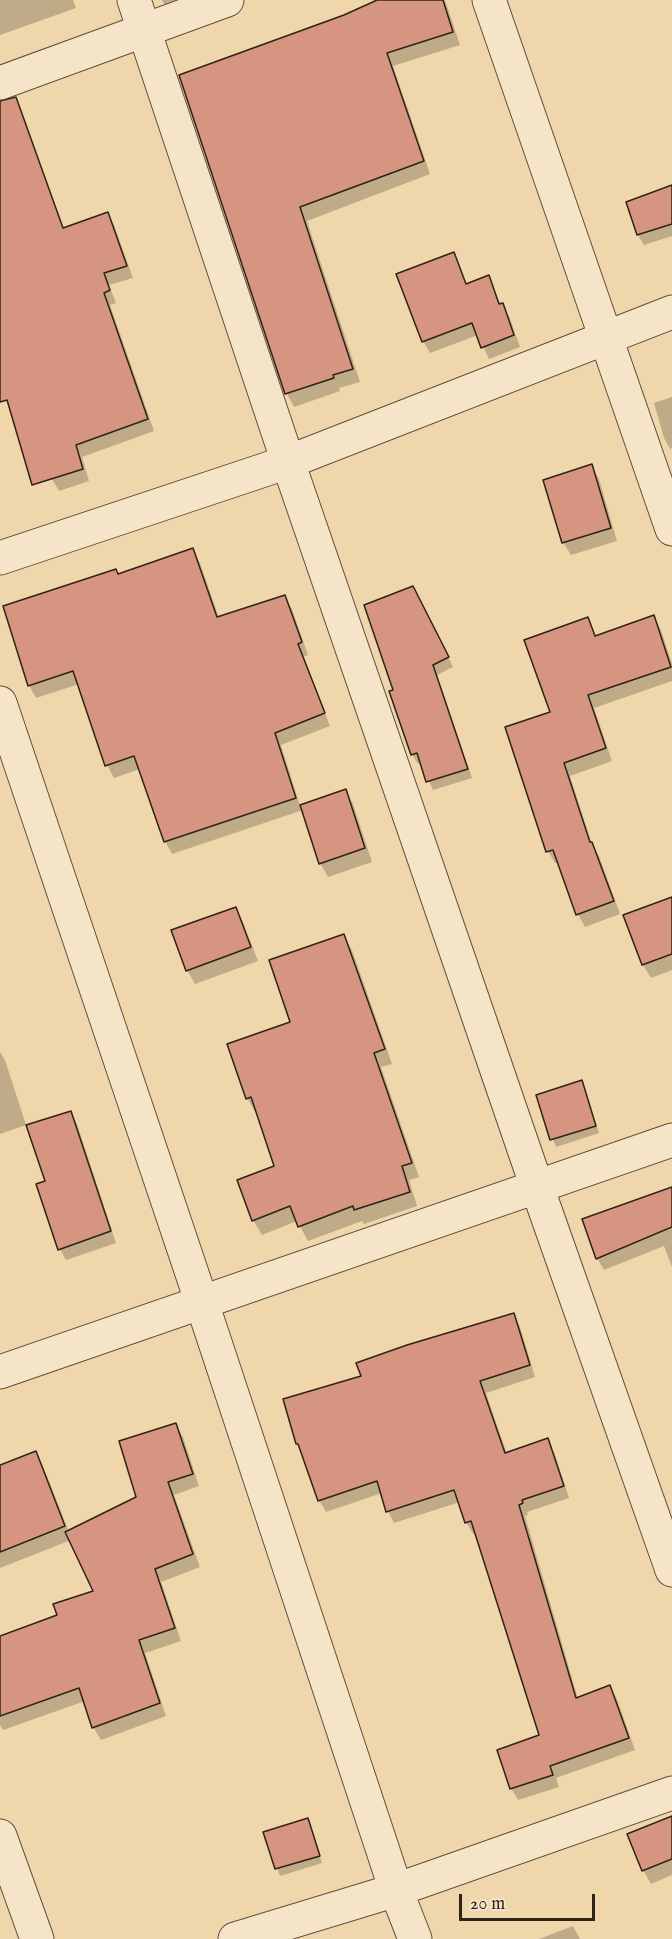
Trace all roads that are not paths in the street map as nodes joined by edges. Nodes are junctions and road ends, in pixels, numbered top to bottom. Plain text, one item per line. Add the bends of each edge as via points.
1 (227, 0) edge
2 (489, 0) edge
3 (140, 15) edge
4 (0, 83) edge
5 (672, 312) edge
6 (606, 338) junction
7 (288, 462) junction
8 (672, 529) edge
9 (0, 558) edge
10 (0, 703) edge
11 (672, 1140) edge
12 (537, 1186) junction
13 (202, 1303) junction
14 (0, 1372) edge
15 (672, 1570) edge
16 (672, 1793) edge
17 (0, 1836) edge
18 (396, 1890) junction
19 (38, 1939) edge
20 (235, 1939) edge
21 (415, 1939) edge

1 - 3 street
2 - 6 street
3 - 4 street
3 - 7 street
5 - 6 street
6 - 7 street
6 - 8 street
7 - 9 street
7 - 12 street
10 - 13 street
11 - 12 street
12 - 13 street
12 - 15 street
13 - 14 street
13 - 18 street
16 - 18 street
17 - 19 street
18 - 20 street
18 - 21 street

